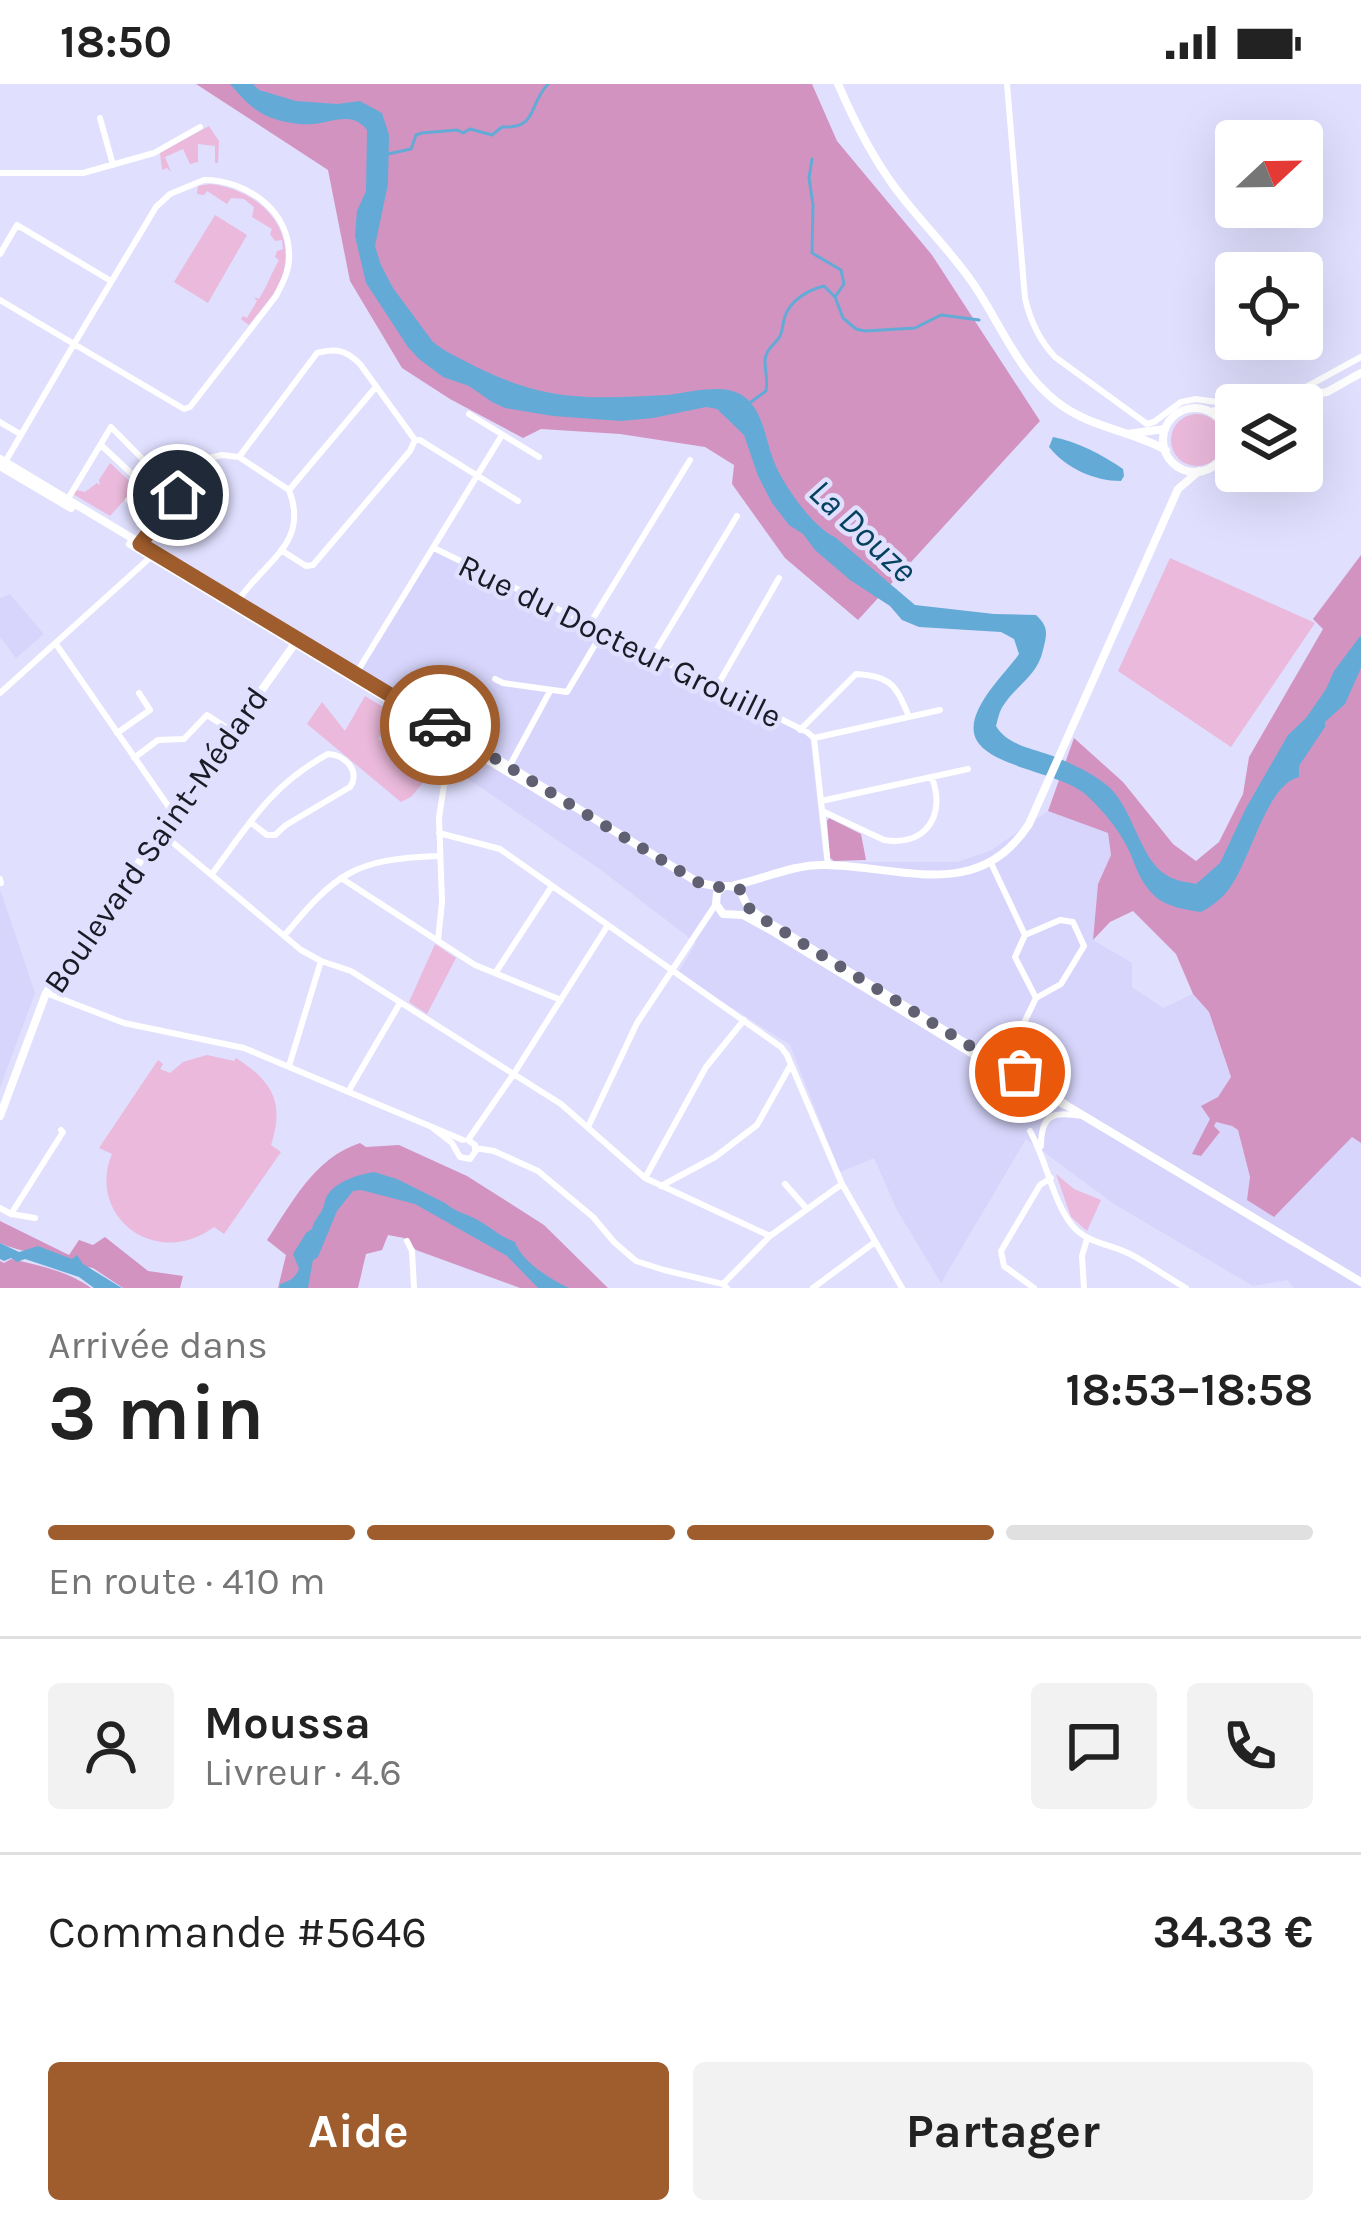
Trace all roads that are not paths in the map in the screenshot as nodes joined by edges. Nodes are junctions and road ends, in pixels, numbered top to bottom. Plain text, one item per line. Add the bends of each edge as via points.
1 (838, 84) edge
2 (1007, 84) edge
3 (100, 118) dead end
4 (200, 127) dead end
5 (113, 164) junction
6 (0, 173) edge
7 (0, 254) edge
8 (111, 281) junction
9 (0, 300) edge
10 (74, 344) junction
11 (1361, 357) edge
12 (1361, 373) edge
13 (375, 388) junction
14 (1323, 393) edge
15 (1215, 411) edge
16 (1211, 412) junction
17 (469, 414) dead end
18 (1215, 417) edge
19 (0, 422) edge
20 (1166, 429) junction
21 (20, 434) junction
22 (1125, 434) junction
23 (502, 435) junction
24 (415, 440) junction
25 (99, 447) junction
26 (1166, 450) junction
27 (239, 457) junction
28 (539, 457) dead end
29 (690, 460) dead end
30 (2, 463) edge
31 (1215, 463) edge
32 (1180, 467) junction
33 (1199, 471) junction
34 (156, 474) junction
35 (477, 476) junction
36 (145, 487) junction
37 (1178, 489) junction
38 (289, 490) junction
39 (178, 495) junction
40 (518, 501) dead end
41 (65, 502) junction
42 (168, 508) junction
43 (737, 516) dead end
44 (154, 526) junction
45 (139, 546) junction
46 (434, 548) junction
47 (281, 550) junction
48 (154, 555) junction
49 (779, 578) dead end
50 (235, 604) junction
51 (589, 625) junction
52 (602, 633) junction
53 (297, 640) junction
54 (56, 644) junction
55 (652, 657) junction
56 (355, 676) junction
57 (495, 679) dead end
58 (716, 688) junction
59 (550, 691) junction
60 (0, 693) edge
61 (139, 694) dead end
62 (940, 710) dead end
63 (909, 717) junction
64 (224, 726) dead end
65 (117, 733) junction
66 (807, 733) junction
67 (467, 744) junction
68 (134, 758) junction
69 (508, 769) junction
70 (968, 769) dead end
71 (932, 778) junction
72 (822, 806) junction
73 (173, 813) junction
74 (250, 822) junction
75 (159, 832) junction
76 (439, 833) junction
77 (439, 856) junction
78 (991, 863) junction
79 (828, 865) junction
80 (211, 876) junction
81 (340, 878) junction
82 (759, 880) junction
83 (552, 886) junction
84 (728, 886) junction
85 (745, 900) junction
86 (715, 902) junction
87 (723, 914) junction
88 (737, 914) junction
89 (704, 924) junction
90 (608, 925) junction
91 (1025, 935) junction
92 (284, 936) junction
93 (438, 940) junction
94 (321, 961) junction
95 (671, 970) junction
96 (496, 972) junction
97 (46, 993) junction
98 (1036, 998) junction
99 (561, 1000) junction
100 (400, 1003) junction
101 (744, 1020) junction
102 (1004, 1058) junction
103 (790, 1064) junction
104 (290, 1066) junction
105 (994, 1068) junction
106 (1017, 1069) junction
107 (513, 1075) junction
108 (1010, 1079) junction
109 (348, 1092) junction
110 (1069, 1107) junction
111 (0, 1116) edge
112 (1084, 1116) junction
113 (430, 1127) junction
114 (587, 1127) junction
115 (61, 1130) dead end
116 (1030, 1131) dead end
117 (465, 1140) junction
118 (475, 1148) junction
119 (456, 1149) junction
120 (1040, 1149) junction
121 (645, 1178) junction
122 (1051, 1178) junction
123 (785, 1184) dead end
124 (842, 1184) junction
125 (661, 1186) junction
126 (0, 1208) edge
127 (807, 1209) junction
128 (10, 1214) junction
129 (34, 1218) dead end
130 (770, 1236) junction
131 (1088, 1239) junction
132 (407, 1241) dead end
133 (874, 1242) junction
134 (1361, 1282) edge
135 (725, 1286) edge
136 (414, 1288) edge
137 (813, 1288) edge
138 (902, 1288) edge
139 (1034, 1288) edge
140 (1084, 1288) edge
141 (1186, 1288) edge

1 - 22 main road via 879,165 968,276 1029,374 1069,410
2 - 11 street via 1025,298 1055,357 1147,424 1181,402 1306,387
3 - 5 street
4 - 5 street
5 - 6 street via 83,173
7 - 8 street via 17,225
8 - 10 street
8 - 10 street via 170,194 204,180 237,184 272,208 284,229 290,257 276,296 190,406
9 - 10 street
10 - 21 street
12 - 14 main road
13 - 24 street
13 - 27 street via 350,354 317,353
13 - 38 street
15 - 16 main road
16 - 18 main road
16 - 20 main road via 1184,410
17 - 23 street
19 - 21 street
20 - 22 main road
20 - 26 main road
21 - 30 street
22 - 26 main road
23 - 28 street
23 - 35 street
24 - 35 street
24 - 47 street via 313,565
25 - 34 street via 111,427
25 - 36 street
25 - 41 street
26 - 32 main road
27 - 38 street
27 - 39 street via 205,459
29 - 51 street
30 - 41 main road
31 - 33 main road
32 - 33 main road
32 - 37 main road
33 - 37 main road
34 - 36 street
34 - 39 street
35 - 40 street
35 - 46 street
36 - 42 street
36 - 44 street via 128,500
37 - 78 main road via 1048,781 1018,840
38 - 47 street via 296,528
39 - 42 street
41 - 45 main road
42 - 44 street
43 - 55 street
44 - 45 street
45 - 48 main road
46 - 51 street, Rue du Docteur Grouille
46 - 56 street
47 - 50 street
48 - 50 main road
48 - 54 street
49 - 58 street
50 - 53 main road
51 - 52 street, Rue du Docteur Grouille
52 - 55 street, Rue du Docteur Grouille
52 - 59 street via 567,692
53 - 56 main road
53 - 73 main road, Boulevard Saint-Médard
54 - 60 street
54 - 65 street
55 - 58 street, Rue du Docteur Grouille
56 - 67 main road
57 - 59 street
58 - 66 street, Rue du Docteur Grouille
59 - 69 street
61 - 65 street via 150,710
62 - 63 street
63 - 66 street
63 - 66 street via 892,683 862,673
64 - 68 street via 207,715 184,739 158,740
65 - 68 street
66 - 72 street
67 - 69 main road
67 - 76 street via 444,785
68 - 73 street
69 - 84 main road via 701,884
69 - 86 main road
70 - 71 street
71 - 72 street
71 - 72 street via 933,820 895,842
72 - 79 street
73 - 75 main road, Boulevard Saint-Médard
74 - 74 street via 274,835 350,787 355,772 336,755 324,756 282,785
74 - 80 street
75 - 80 street
75 - 97 main road, Boulevard Saint-Médard
76 - 77 street
76 - 83 street via 496,847
77 - 81 street via 381,861
77 - 93 street
78 - 79 main road via 942,876
78 - 91 street
79 - 82 main road
80 - 92 street
81 - 92 street
81 - 93 street
82 - 84 main road
82 - 85 main road
83 - 90 street
83 - 96 street
84 - 85 main road
84 - 86 main road
85 - 88 main road
85 - 102 main road via 763,919 983,1054
86 - 87 main road
86 - 89 street
87 - 88 main road
87 - 89 street
88 - 105 main road
89 - 95 street
90 - 95 street
90 - 99 street
91 - 98 street via 1015,957
91 - 98 street via 1072,922 1084,946 1061,984
92 - 94 street
93 - 96 street
94 - 100 street
94 - 104 street
95 - 101 street
95 - 114 street
96 - 99 street
97 - 104 street via 124,1023
97 - 111 main road, Boulevard Saint-Médard
98 - 102 street
99 - 107 street
100 - 107 street
100 - 109 street
101 - 103 street via 781,1047
101 - 121 street via 706,1067
102 - 105 main road
102 - 106 main road
103 - 124 street
103 - 125 street via 757,1125
104 - 109 street
105 - 108 main road
106 - 108 main road
106 - 110 main road
107 - 114 street
107 - 117 street
108 - 110 main road
109 - 113 street
110 - 112 main road
112 - 120 street via 1050,1116
112 - 134 main road
113 - 117 street
113 - 119 street
114 - 121 street
115 - 128 street
116 - 120 street
117 - 118 street
117 - 119 street
118 - 119 street via 466,1159
118 - 135 street via 538,1172 636,1261
120 - 122 street
121 - 125 street
122 - 131 street via 1070,1223
122 - 139 street via 1001,1251 1004,1266
123 - 127 street
124 - 127 street
124 - 133 street
125 - 130 street
126 - 128 street
127 - 130 street
128 - 129 street
130 - 135 street
131 - 140 street
131 - 141 street
132 - 136 street
133 - 137 street
133 - 138 street

